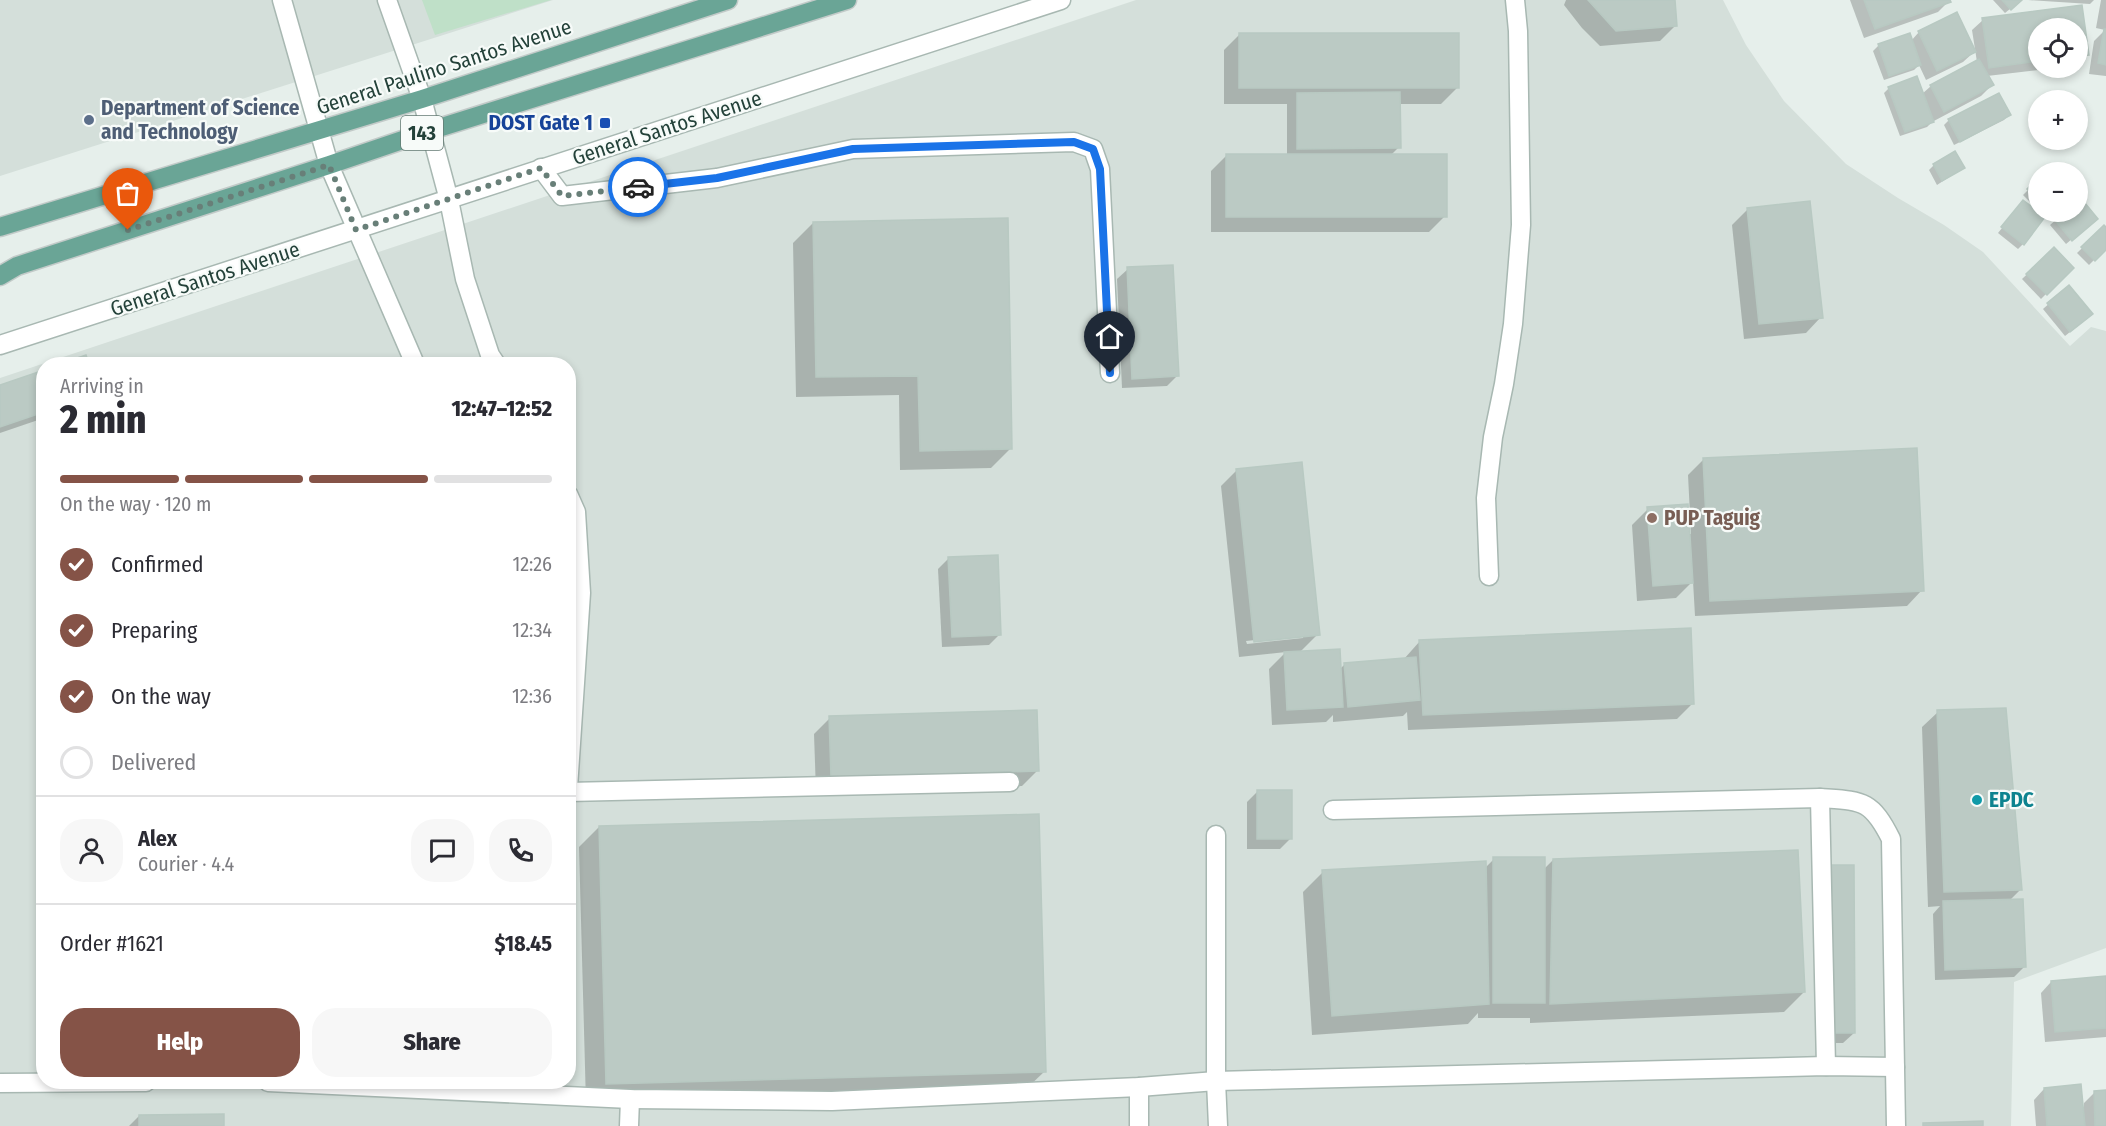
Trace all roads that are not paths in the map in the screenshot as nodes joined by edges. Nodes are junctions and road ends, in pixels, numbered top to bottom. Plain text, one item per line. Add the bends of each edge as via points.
1 (282, 0) edge
2 (387, 0) edge
3 (728, 0) edge
4 (847, 0) edge
5 (1061, 0) edge
6 (1515, 0) edge
7 (422, 99) junction
8 (318, 131) junction
9 (429, 131) junction
10 (329, 165) junction
11 (541, 168) junction
12 (449, 200) junction
13 (0, 227) edge
14 (356, 230) junction
15 (0, 276) edge
16 (0, 345) edge
17 (412, 357) edge
18 (491, 357) edge
19 (1110, 373) dead end
20 (576, 512) edge
21 (1490, 576) dead end
22 (576, 669) edge
23 (1010, 782) dead end
24 (576, 790) edge
25 (1820, 798) junction
26 (1333, 810) dead end
27 (1216, 835) dead end
28 (1826, 1066) junction
29 (1895, 1067) junction
30 (1216, 1081) junction
31 (0, 1083) edge
32 (36, 1083) edge
33 (1139, 1087) junction
34 (565, 1089) edge
35 (630, 1099) junction
36 (629, 1126) edge
37 (1139, 1126) edge
38 (1218, 1126) edge
39 (1896, 1126) edge

1 - 8 street
2 - 7 street
3 - 7 main road, General Paulino Santos Avenue / 143
4 - 9 main road, 143
5 - 11 street, General Santos Avenue
6 - 21 street via 1521,225 1513,324 1486,498
7 - 8 main road, General Paulino Santos Avenue / 143
7 - 9 street
8 - 10 street
8 - 13 main road, General Paulino Santos Avenue / 143
9 - 10 main road, 143
9 - 12 street
10 - 14 street
10 - 15 main road, 143 via 16,266
11 - 12 street, General Santos Avenue
11 - 19 street via 562,196 717,178 853,149 1074,142 1093,149 1100,169
12 - 14 street, General Santos Avenue
12 - 18 street via 465,279
14 - 16 street, General Santos Avenue
14 - 17 street
20 - 22 street via 581,593
23 - 24 street
25 - 26 street
25 - 28 street
25 - 29 street via 1868,805 1891,838
27 - 30 street
28 - 29 street
28 - 30 street
29 - 39 street
30 - 33 street
30 - 38 street
31 - 32 street
33 - 35 street via 832,1101
33 - 37 street
34 - 35 street
35 - 36 street

